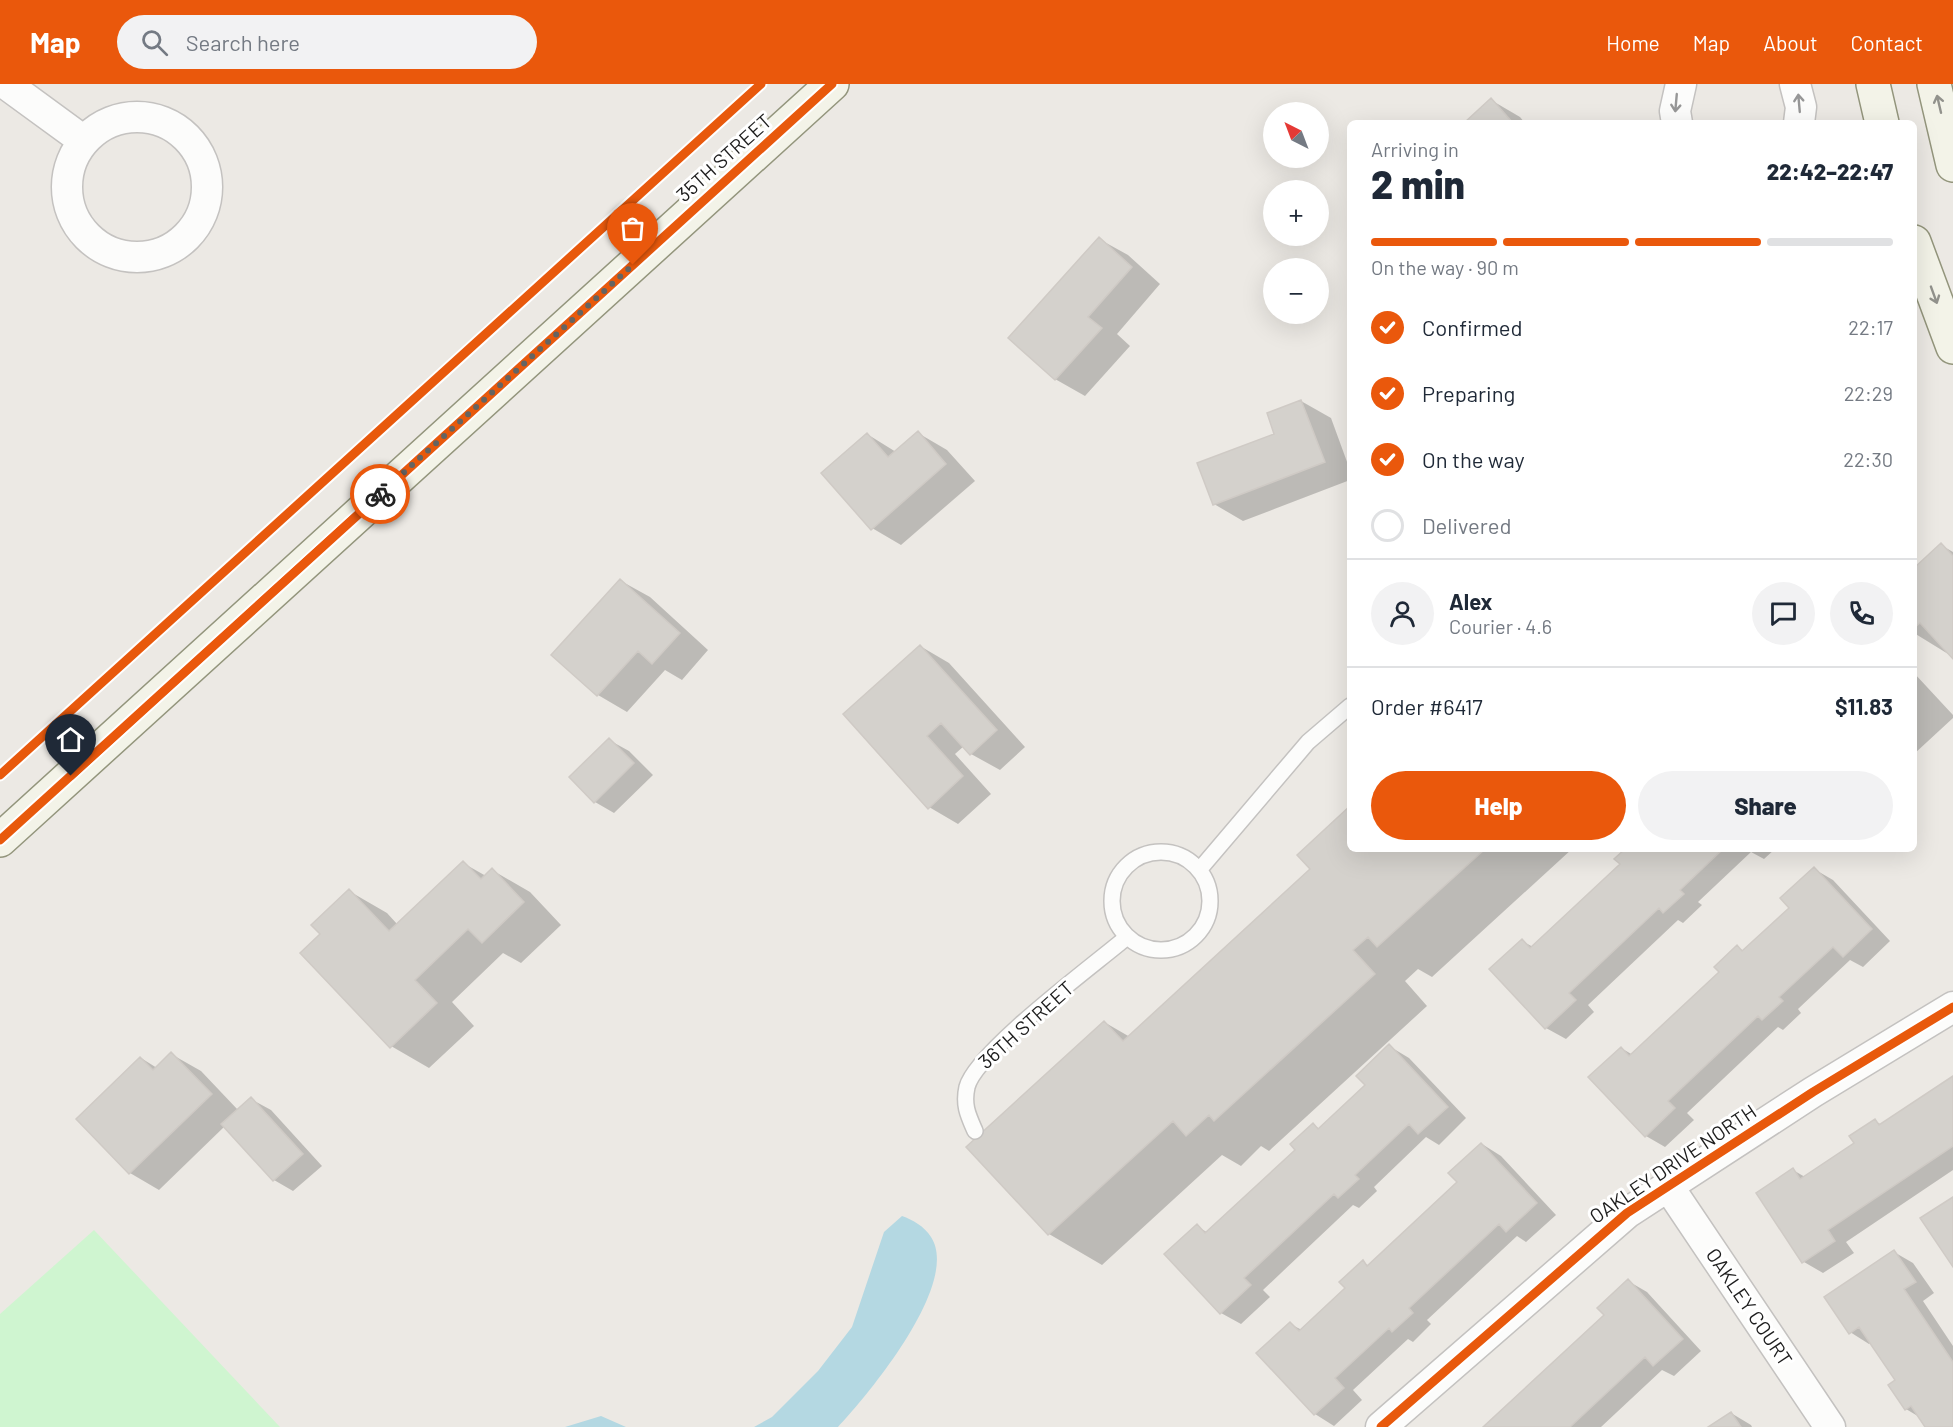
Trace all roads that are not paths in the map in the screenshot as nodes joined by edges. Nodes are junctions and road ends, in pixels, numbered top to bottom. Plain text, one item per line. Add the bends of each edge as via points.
1 (6, 84) edge
2 (832, 84) edge
3 (1681, 84) edge
4 (1795, 84) edge
5 (1873, 84) edge
6 (1934, 84) edge
7 (1676, 120) edge
8 (1799, 120) edge
9 (1881, 120) edge
10 (84, 141) junction
11 (1953, 165) edge
12 (1917, 250) edge
13 (1953, 347) edge
14 (1347, 709) edge
15 (0, 840) edge
16 (1200, 869) junction
17 (1127, 937) junction
18 (1953, 1007) edge
19 (975, 1131) dead end
20 (1668, 1186) junction
21 (1381, 1427) edge
22 (1830, 1427) edge

1 - 10 street
2 - 15 street, 35TH STREET
3 -> 7 street
8 -> 4 street via 1801,107
5 - 9 street
11 -> 6 street
10 - 10 street via 67,183 70,207 88,236 116,254 139,257 162,253 182,242 197,224 206,203 207,180 201,157 188,138 169,124 147,117 124,118 102,126
12 -> 13 street
14 - 16 lane via 1308,742
16 - 17 lane via 1210,891 1210,909 1204,927 1188,943 1172,950 1154,950 1138,946
16 - 17 lane via 1185,857 1165,851 1144,854 1128,864 1116,879 1112,895 1112,911
17 - 19 lane, 36TH STREET via 977,1066 964,1107
18 - 20 street, OAKLEY DRIVE NORTH
20 - 21 street, OAKLEY DRIVE NORTH via 1627,1213
20 - 22 street, OAKLEY COURT

